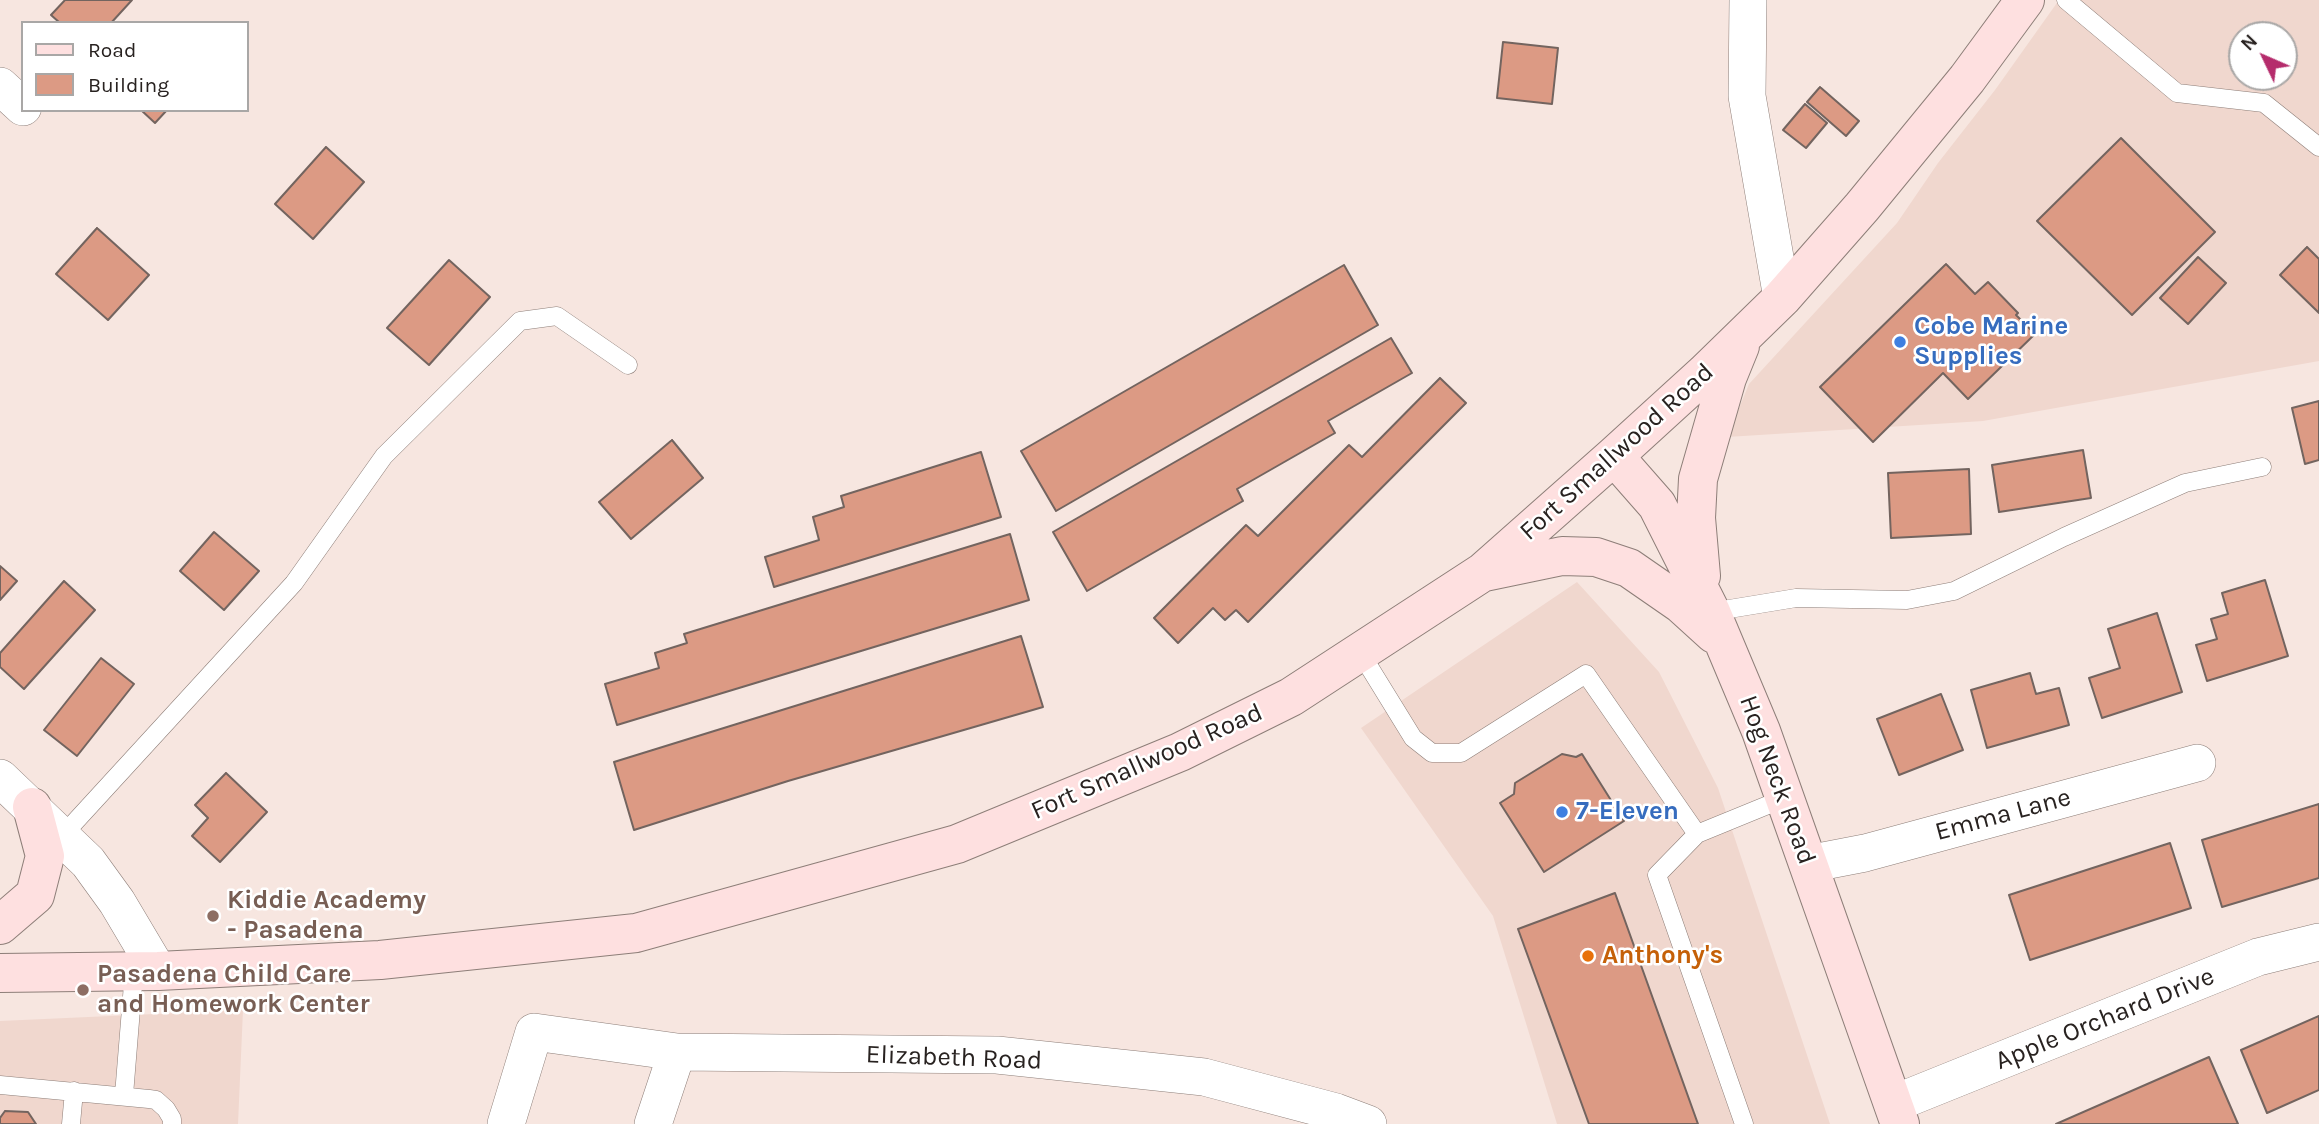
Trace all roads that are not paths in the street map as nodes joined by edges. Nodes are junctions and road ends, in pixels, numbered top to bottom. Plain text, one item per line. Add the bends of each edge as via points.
1 (1748, 0) edge
2 (2025, 0) edge
3 (2066, 0) edge
4 (0, 86) edge
5 (21, 105) edge
6 (2319, 147) edge
7 (1782, 298) junction
8 (1744, 335) junction
9 (628, 365) dead end
10 (1614, 456) junction
11 (2262, 467) dead end
12 (1483, 572) junction
13 (1713, 617) junction
14 (1360, 652) junction
15 (2197, 763) dead end
16 (0, 778) edge
17 (1785, 798) junction
18 (32, 807) junction
19 (1698, 834) junction
20 (62, 836) junction
21 (1808, 864) junction
22 (0, 925) edge
23 (2319, 942) edge
24 (146, 972) junction
25 (0, 973) edge
26 (677, 1052) junction
27 (0, 1086) edge
28 (74, 1091) junction
29 (124, 1095) junction
30 (1896, 1114) edge
31 (71, 1124) edge
32 (172, 1124) edge
33 (506, 1124) edge
34 (653, 1124) edge
35 (1368, 1124) edge
36 (1744, 1124) edge

1 - 7 street via 1747,96
2 - 7 main road, Fort Smallwood Road via 1967,79
3 - 6 lane via 2177,93 2264,103
4 - 5 street
7 - 8 main road, Fort Smallwood Road
8 - 10 main road, Fort Smallwood Road
8 - 13 main road via 1698,479 1696,518
9 - 20 lane via 557,316 520,321 384,456 294,583
10 - 12 main road, Fort Smallwood Road
10 - 13 main road, Hog Neck Road via 1657,505
11 - 13 lane via 2185,483 1954,592 1907,600 1796,598
12 - 13 main road via 1562,556 1596,557 1629,568 1681,604
12 - 14 main road, Fort Smallwood Road
13 - 17 main road, Hog Neck Road
14 - 19 lane via 1413,738 1432,753 1461,753 1586,674
14 - 24 main road, Fort Smallwood Road via 1291,697 1180,752 957,844 636,933 380,960
15 - 21 street, Emma Lane via 1865,853
16 - 18 street
17 - 19 lane
17 - 21 main road, Hog Neck Road
18 - 20 street
18 - 22 main road via 45,856 35,895
19 - 36 lane via 1657,875
20 - 24 street via 117,902
21 - 30 main road, Hog Neck Road
23 - 30 street, Apple Orchard Drive via 2258,957
24 - 25 main road, Fort Smallwood Road
24 - 29 lane
26 - 33 street, Elizabeth Road via 534,1032
26 - 34 street
26 - 35 street, Elizabeth Road via 1011,1057 1204,1077
27 - 28 lane
28 - 29 lane
28 - 31 lane
29 - 32 lane via 156,1100 170,1114

